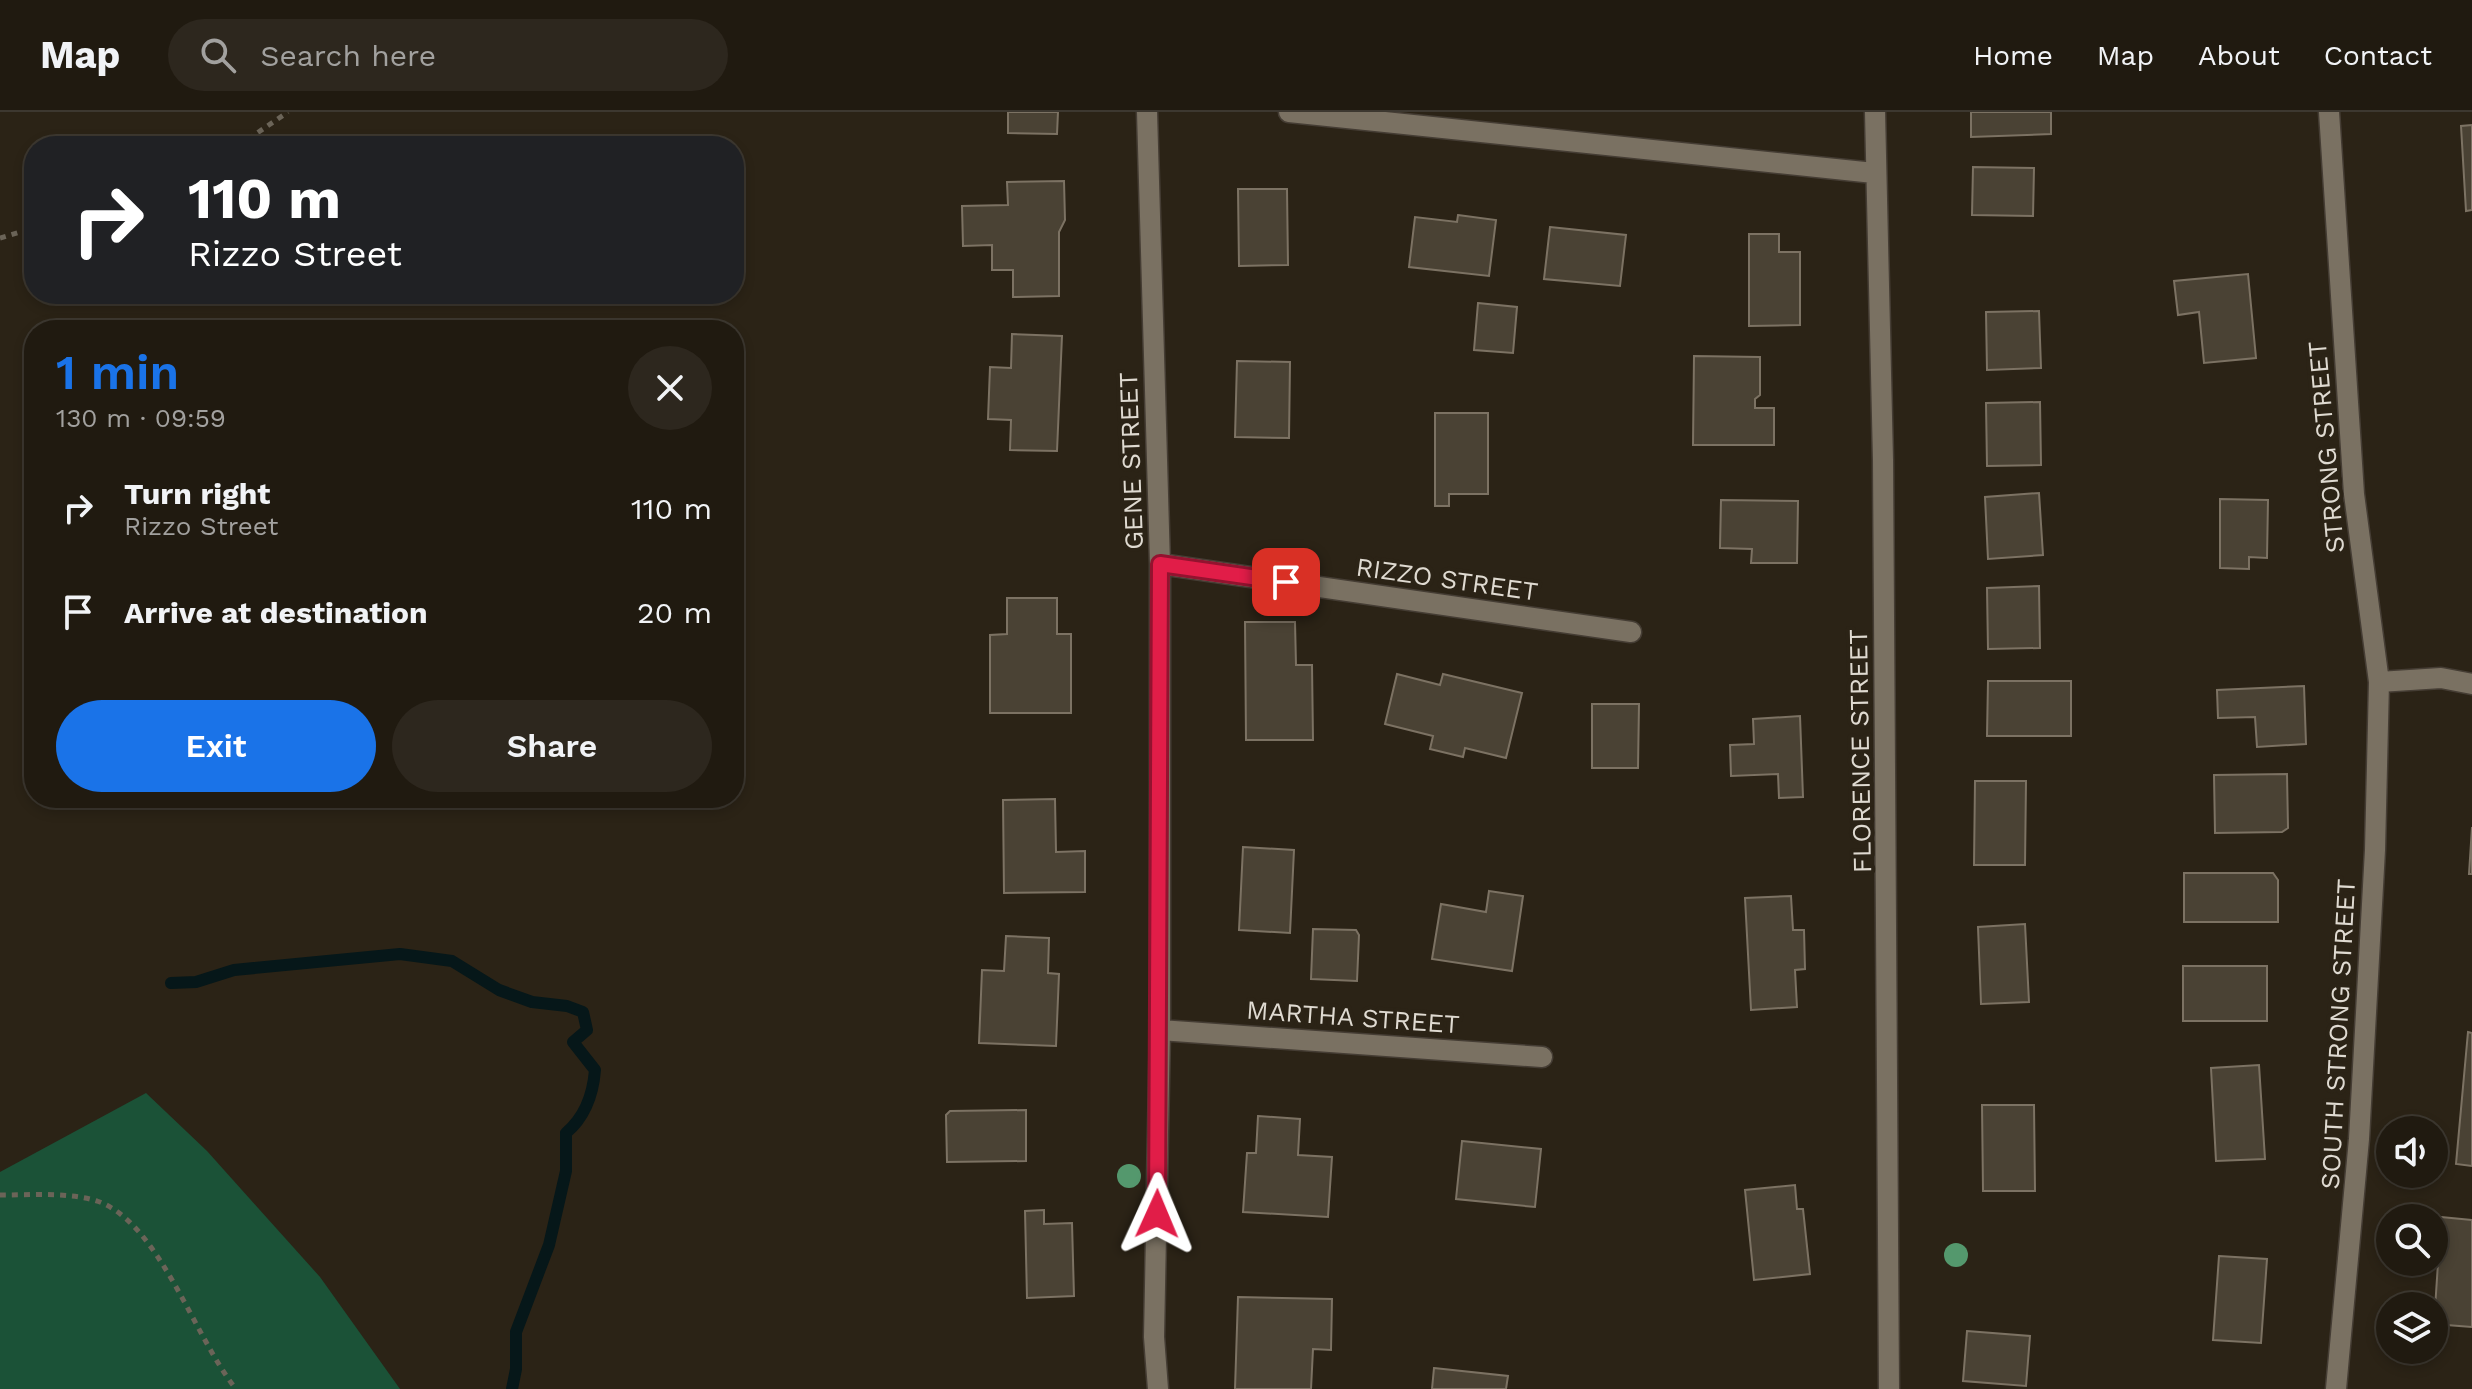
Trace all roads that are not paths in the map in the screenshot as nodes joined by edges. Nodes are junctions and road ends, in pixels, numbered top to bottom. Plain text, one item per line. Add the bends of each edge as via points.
1 (1147, 112) edge
2 (1289, 112) edge
3 (1875, 112) edge
4 (2329, 112) edge
5 (1874, 173) junction
6 (1160, 564) junction
7 (1631, 632) dead end
8 (2379, 682) junction
9 (2472, 684) edge
10 (1160, 1030) junction
11 (1542, 1057) dead end
12 (1158, 1389) edge
13 (1889, 1389) edge
14 (2336, 1389) edge

1 - 6 street, GENE STREET
2 - 5 street
3 - 5 street, FLORENCE STREET
4 - 8 street, STRONG STREET via 2354,494
5 - 13 street, FLORENCE STREET via 1883,476
6 - 7 street, RIZZO STREET
6 - 10 street, GENE STREET
8 - 9 street via 2441,678
8 - 14 street, SOUTH STRONG STREET via 2359,1139
10 - 11 street, MARTHA STREET
10 - 12 street, GENE STREET via 1154,1337

